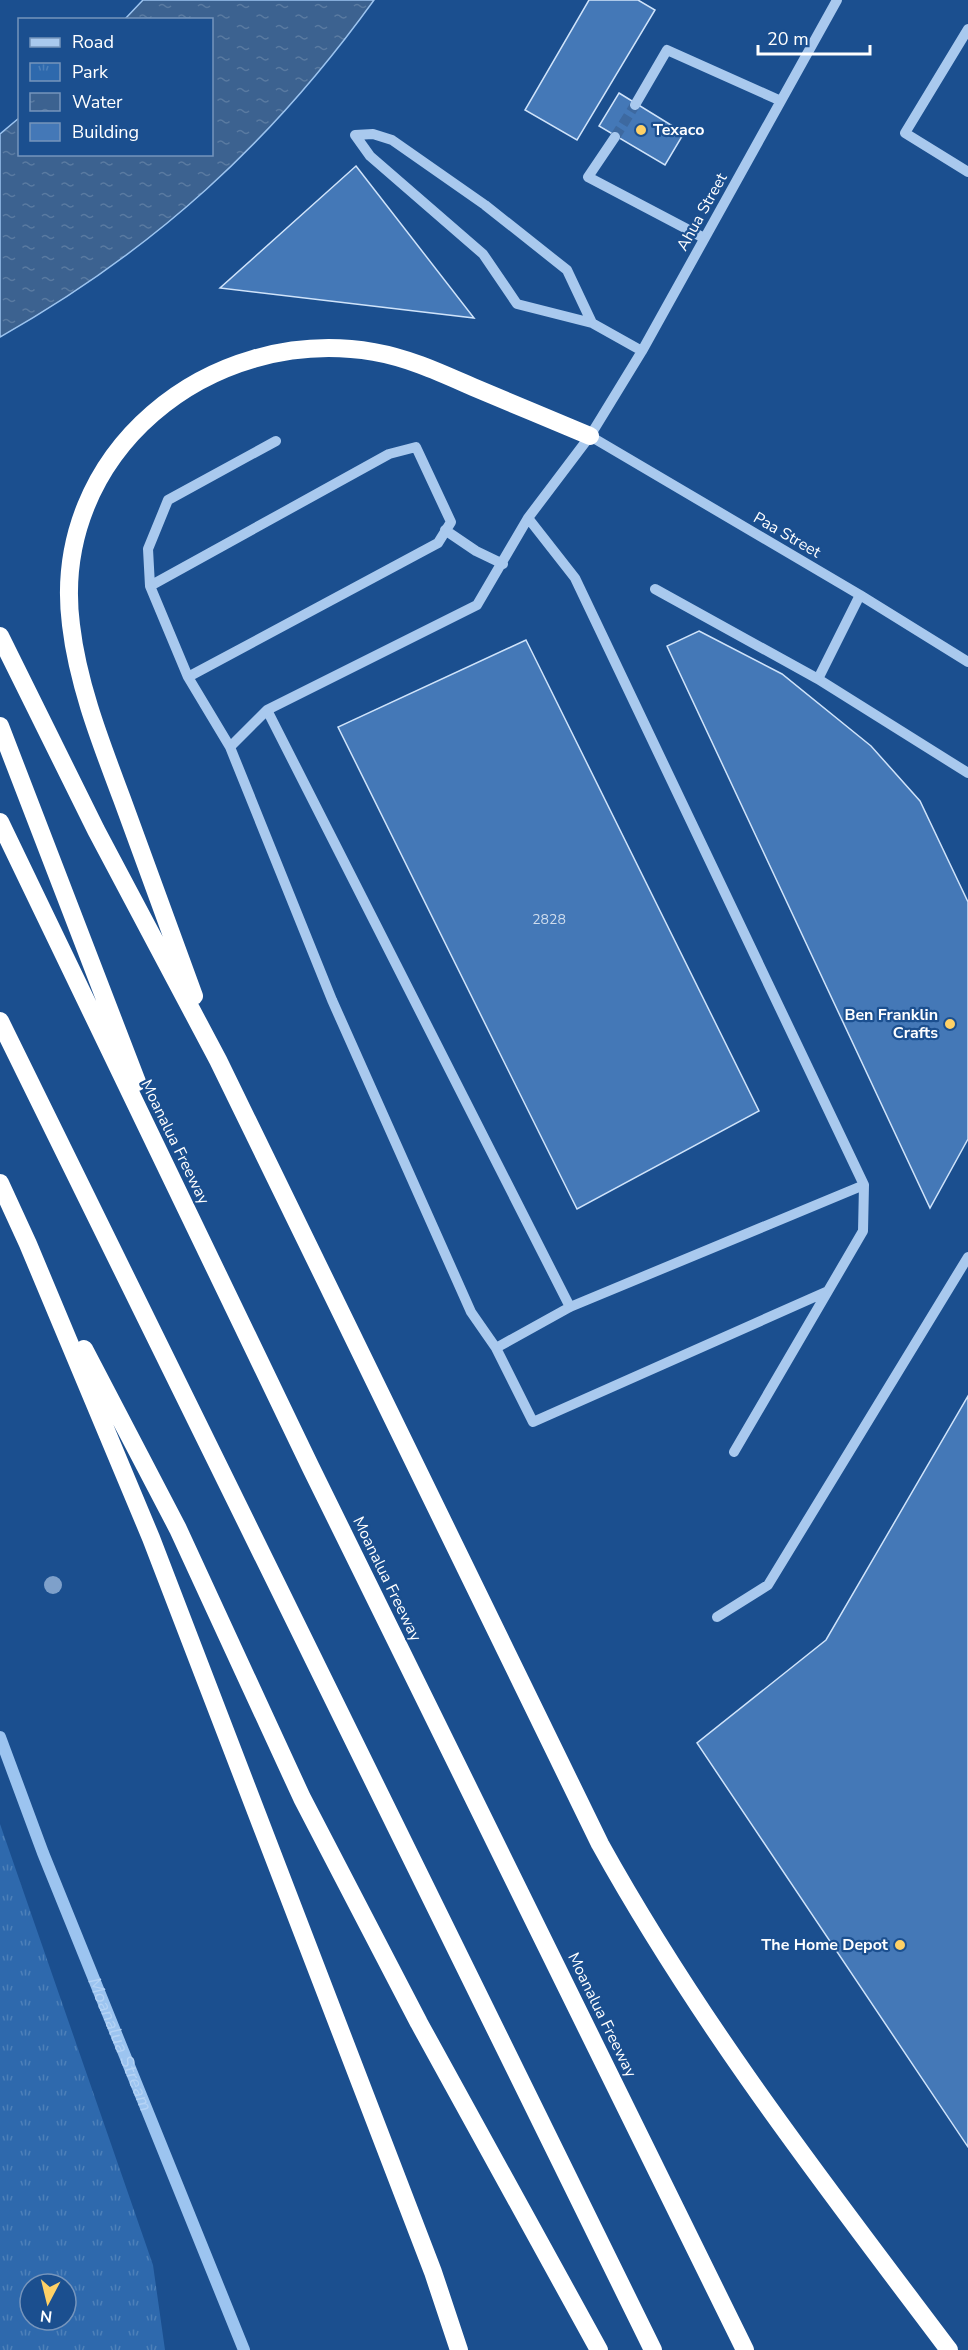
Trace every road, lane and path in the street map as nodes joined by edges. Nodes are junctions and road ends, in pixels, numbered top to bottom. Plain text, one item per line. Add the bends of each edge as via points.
1 (837, 0) edge
2 (968, 29) edge
3 (781, 101) junction
4 (635, 105) tunnel mouth
5 (615, 137) tunnel mouth
6 (968, 172) edge
7 (704, 238) junction
8 (592, 323) junction
9 (642, 351) junction
10 (590, 436) junction
11 (276, 441) dead end
12 (528, 518) junction
13 (445, 530) junction
14 (503, 564) junction
15 (150, 586) junction
16 (655, 590) dead end
17 (860, 595) junction
18 (0, 636) edge
19 (968, 662) edge
20 (188, 677) junction
21 (818, 679) junction
22 (267, 710) junction
23 (0, 726) edge
24 (230, 747) junction
25 (968, 773) edge
26 (0, 822) edge
27 (0, 1021) edge
28 (218, 1060) junction
29 (0, 1183) edge
30 (864, 1185) junction
31 (184, 1204) junction
32 (28, 1244) junction
33 (968, 1257) edge
34 (828, 1291) junction
35 (570, 1307) junction
36 (496, 1348) junction
37 (734, 1452) dead end
38 (717, 1617) dead end
39 (459, 2350) edge
40 (599, 2350) edge
41 (653, 2350) edge
42 (745, 2350) edge
43 (949, 2350) edge

1 - 3 street, Ahua Street
2 - 6 street via 905,133
3 - 4 street via 667,50
3 - 7 street, Ahua Street
5 - 7 street via 588,177
7 - 9 street, Ahua Street
8 - 8 street via 567,270 485,205 392,140 373,134 355,135 370,156 483,254 517,304
8 - 9 street
9 - 10 street, Ahua Street
10 - 12 street, Ahua Street
10 - 17 street, Paa Street
10 - 28 highway via 412,361 375,352 298,349 260,356 189,386 144,422 106,465 76,538 70,580 72,633 89,705
11 - 15 street via 168,500 148,549
12 - 14 street, Ahua Street
12 - 30 street via 575,578
13 - 14 street
13 - 15 street via 450,522 416,447 389,454
13 - 20 street via 438,543
14 - 22 street, Ahua Street via 477,605
15 - 20 street
16 - 21 street
17 - 19 street, Paa Street
17 - 21 street
18 - 28 highway via 96,830
20 - 24 street
21 - 25 street
22 - 24 street, Ahua Street
22 - 35 street
23 - 31 highway
24 - 36 street via 332,1000 471,1312
26 - 31 highway, Moanalua Freeway
27 - 41 highway
28 - 43 highway via 505,1654 647,1929 754,2089
29 - 32 highway
30 - 34 street via 863,1231
30 - 35 street
31 - 42 highway, Moanalua Freeway
32 - 39 highway via 151,1538 433,2272
32 - 40 highway via 178,1529 302,1798 419,2023
33 - 38 street via 768,1585
34 - 36 street via 532,1422
34 - 37 street
35 - 36 street

